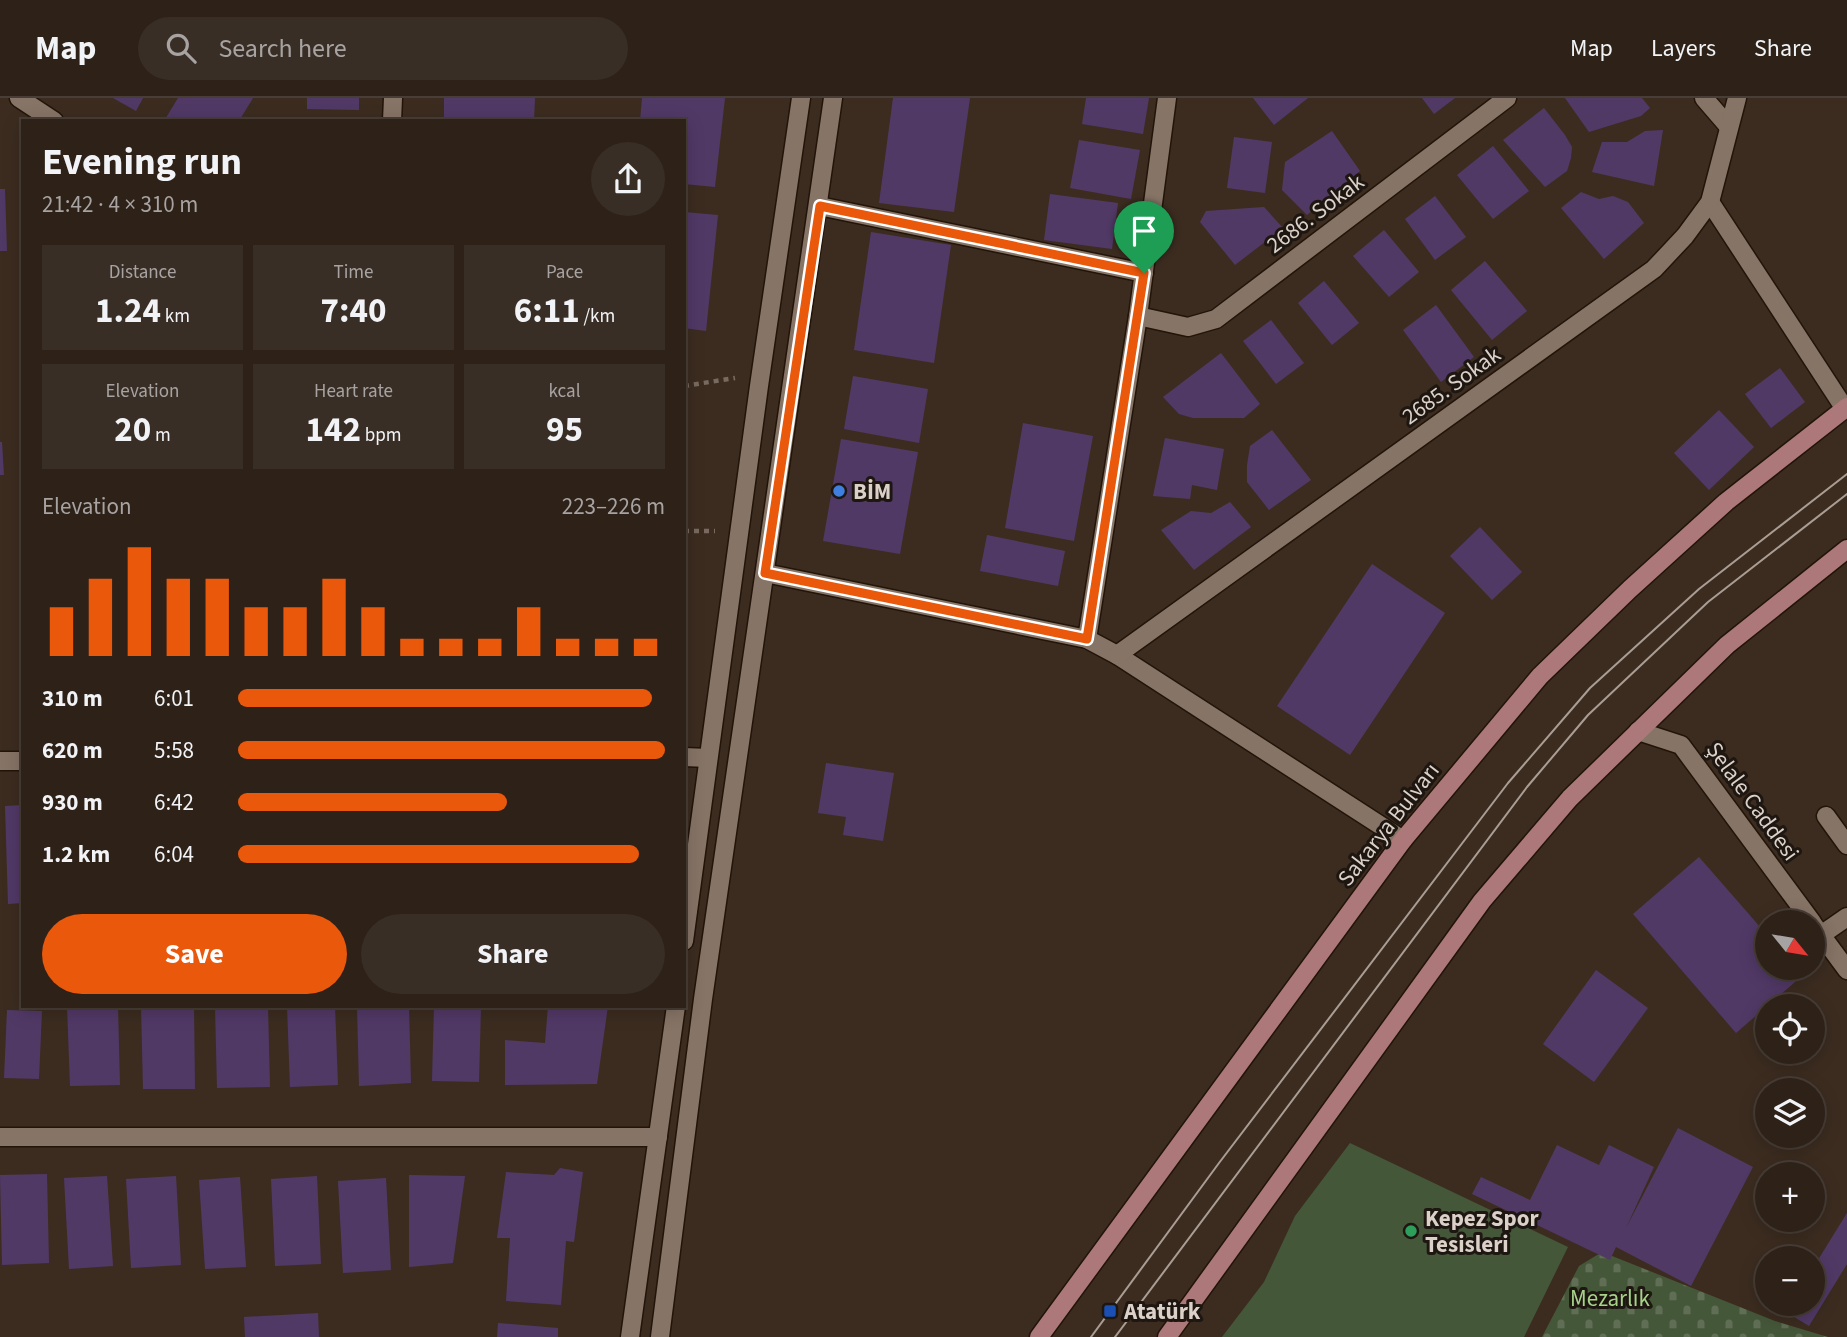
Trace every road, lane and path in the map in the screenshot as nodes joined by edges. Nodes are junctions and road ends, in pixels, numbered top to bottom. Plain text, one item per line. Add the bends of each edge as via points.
1 (19, 98) edge
2 (393, 98) edge
3 (801, 98) edge
4 (833, 98) edge
5 (1167, 98) edge
6 (1507, 98) edge
7 (1704, 98) edge
8 (1737, 98) edge
9 (48, 114) edge
10 (392, 119) edge
11 (1729, 127) junction
12 (1710, 202) junction
13 (820, 206) junction
14 (1144, 273) junction
15 (1138, 317) junction
16 (735, 378) dead end
17 (686, 386) edge
18 (1846, 408) edge
19 (686, 531) edge
20 (715, 531) dead end
21 (1847, 549) edge
22 (765, 573) junction
23 (1087, 639) junction
24 (1117, 655) junction
25 (1638, 731) junction
26 (686, 757) edge
27 (708, 758) junction
28 (0, 761) edge
29 (21, 761) edge
30 (1826, 816) dead end
31 (1403, 840) junction
32 (1847, 845) edge
33 (1802, 910) edge
34 (1847, 917) edge
35 (1825, 924) edge
36 (686, 926) edge
37 (1825, 940) edge
38 (1847, 970) edge
39 (676, 1008) edge
40 (658, 1137) junction
41 (0, 1138) edge
42 (631, 1337) edge
43 (660, 1337) edge
44 (1039, 1337) edge
45 (1167, 1337) edge

1 - 9 street
2 - 10 street
3 - 27 street
4 - 13 street
5 - 14 street
6 - 15 street, 2686. Sokak via 1216,319 1188,327
7 - 11 street
8 - 11 street, 2685. Sokak
11 - 12 street, 2685. Sokak
12 - 18 street
12 - 24 street, 2685. Sokak via 1654,269
13 - 14 street
13 - 22 street
14 - 15 street
15 - 23 street
16 - 17 path
18 - 31 main road, Sakarya Bulvarı via 1726,502 1539,676
19 - 20 path
21 - 25 main road via 1727,645
22 - 23 street
22 - 43 street
23 - 24 street
24 - 31 street
25 - 33 street, Şelale Caddesi via 1681,745
25 - 45 main road via 1570,798 1482,901
26 - 27 street
27 - 36 street
28 - 29 street
30 - 32 street
31 - 44 main road, Sakarya Bulvarı
34 - 35 street
37 - 38 street, Şelale Caddesi
39 - 40 street
40 - 41 street
40 - 42 street

